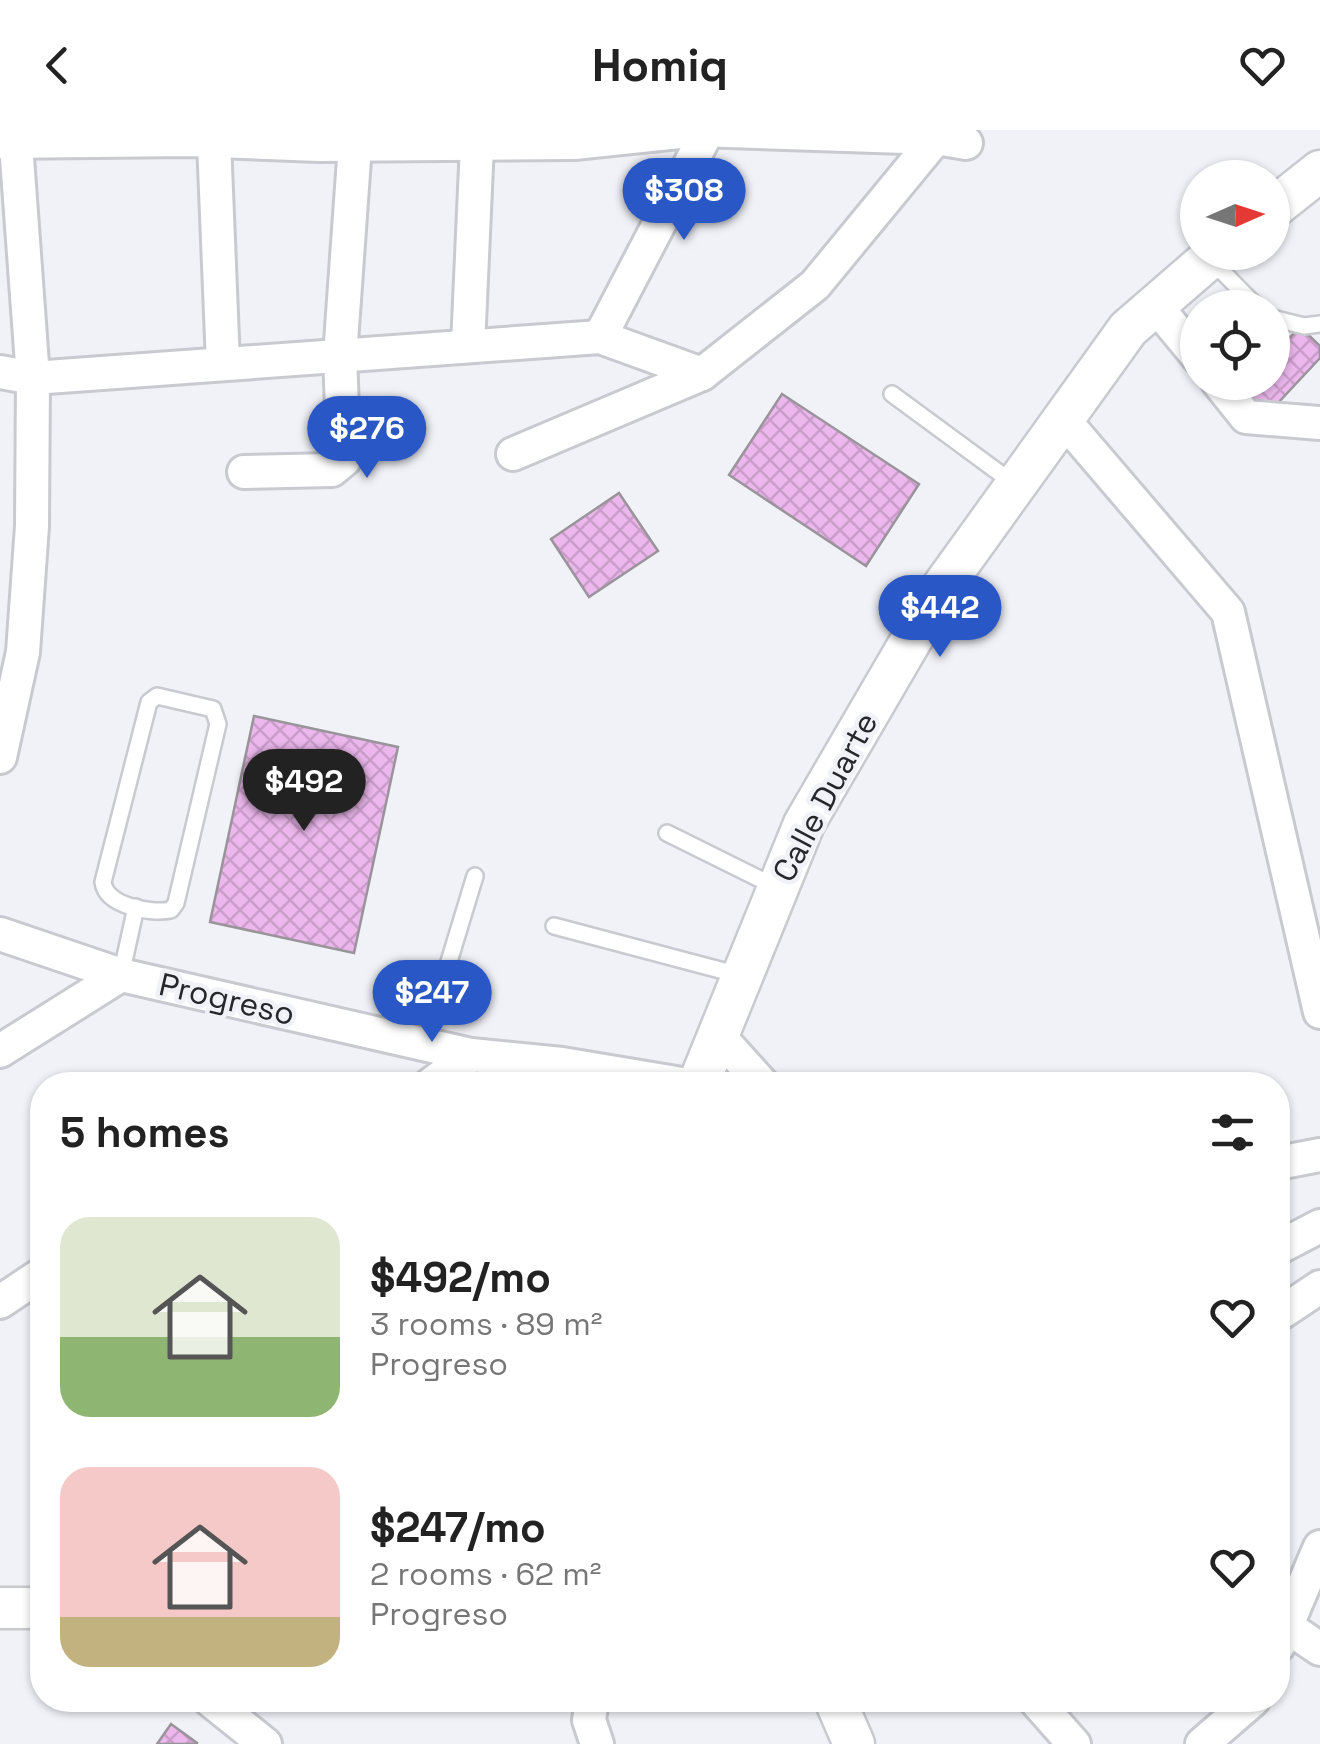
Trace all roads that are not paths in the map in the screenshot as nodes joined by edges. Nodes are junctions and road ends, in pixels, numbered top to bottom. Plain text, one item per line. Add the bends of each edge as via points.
1 (699, 130) edge
2 (708, 130) edge
3 (197, 137) edge
4 (444, 137) edge
5 (575, 137) edge
6 (11, 138) edge
7 (320, 138) edge
8 (477, 144) junction
9 (355, 145) junction
10 (1320, 171) edge
11 (1290, 194) edge
12 (1196, 270) edge
13 (1225, 270) edge
14 (1242, 290) edge
15 (1155, 305) junction
16 (1290, 322) edge
17 (1320, 324) edge
18 (1180, 335) edge
19 (600, 337) junction
20 (468, 346) junction
21 (340, 356) junction
22 (223, 364) junction
23 (0, 372) edge
24 (702, 374) junction
25 (33, 378) junction
26 (892, 394) dead end
27 (1232, 400) edge
28 (1063, 419) junction
29 (1320, 422) edge
30 (513, 454) dead end
31 (244, 472) dead end
32 (1015, 485) junction
33 (0, 756) edge
34 (668, 833) dead end
35 (475, 876) dead end
36 (777, 888) junction
37 (136, 907) junction
38 (554, 926) dead end
39 (0, 934) edge
40 (121, 974) junction
41 (741, 976) junction
42 (1320, 1012) edge
43 (717, 1034) junction
44 (424, 1044) junction
45 (0, 1051) edge
46 (471, 1055) junction
47 (448, 1072) edge
48 (610, 1072) edge
49 (703, 1072) edge
50 (751, 1072) edge
51 (1320, 1155) edge
52 (1290, 1161) edge
53 (1320, 1226) edge
54 (1290, 1242) edge
55 (30, 1282) edge
56 (1320, 1287) edge
57 (0, 1302) edge
58 (1290, 1307) edge
59 (1320, 1547) edge
60 (0, 1608) edge
61 (30, 1608) edge
62 (1290, 1617) edge
63 (1290, 1639) edge
64 (1320, 1649) edge
65 (225, 1712) edge
66 (591, 1712) edge
67 (839, 1712) edge
68 (1046, 1712) edge
69 (1239, 1712) edge
70 (265, 1744) edge
71 (598, 1744) edge
72 (854, 1744) edge
73 (1074, 1744) edge
74 (1202, 1744) edge

1 - 2 street
1 - 5 street
2 - 19 street
2 - 24 street via 951,141 815,284
3 - 6 street
3 - 7 street
3 - 22 street
4 - 8 street
4 - 9 street
5 - 8 street
6 - 25 street
7 - 9 street
8 - 20 street
9 - 21 street
10 - 11 street
12 - 15 street, Calle Duarte
13 - 14 lane
15 - 18 street
15 - 28 street, Calle Duarte via 1128,329
16 - 17 lane
19 - 20 street
19 - 24 street
20 - 21 street
21 - 22 street
21 - 31 street via 344,460 332,470
22 - 25 street
23 - 25 street
24 - 30 street
25 - 33 street via 23,652
26 - 32 lane
27 - 29 street via 1246,417
28 - 32 street, Calle Duarte
28 - 42 street via 1228,612
32 - 36 street, Calle Duarte via 941,589 804,824
34 - 36 lane
35 - 44 lane
36 - 41 street, Calle Duarte
37 - 37 lane via 110,899 103,882 149,702 166,696 213,709 218,724 176,903 161,912
37 - 40 lane
38 - 41 lane
39 - 40 street, Progreso
40 - 44 street, Progreso
40 - 45 street, Progreso
41 - 43 street, Calle Duarte
43 - 49 street, Calle Duarte
43 - 50 street
44 - 46 street, Progreso
46 - 47 street
46 - 48 street, Progreso
51 - 52 street
53 - 54 street
55 - 57 street
56 - 58 street
59 - 62 street
60 - 61 street
63 - 64 street
65 - 70 street
66 - 71 street
67 - 72 street
68 - 73 street
69 - 74 street

